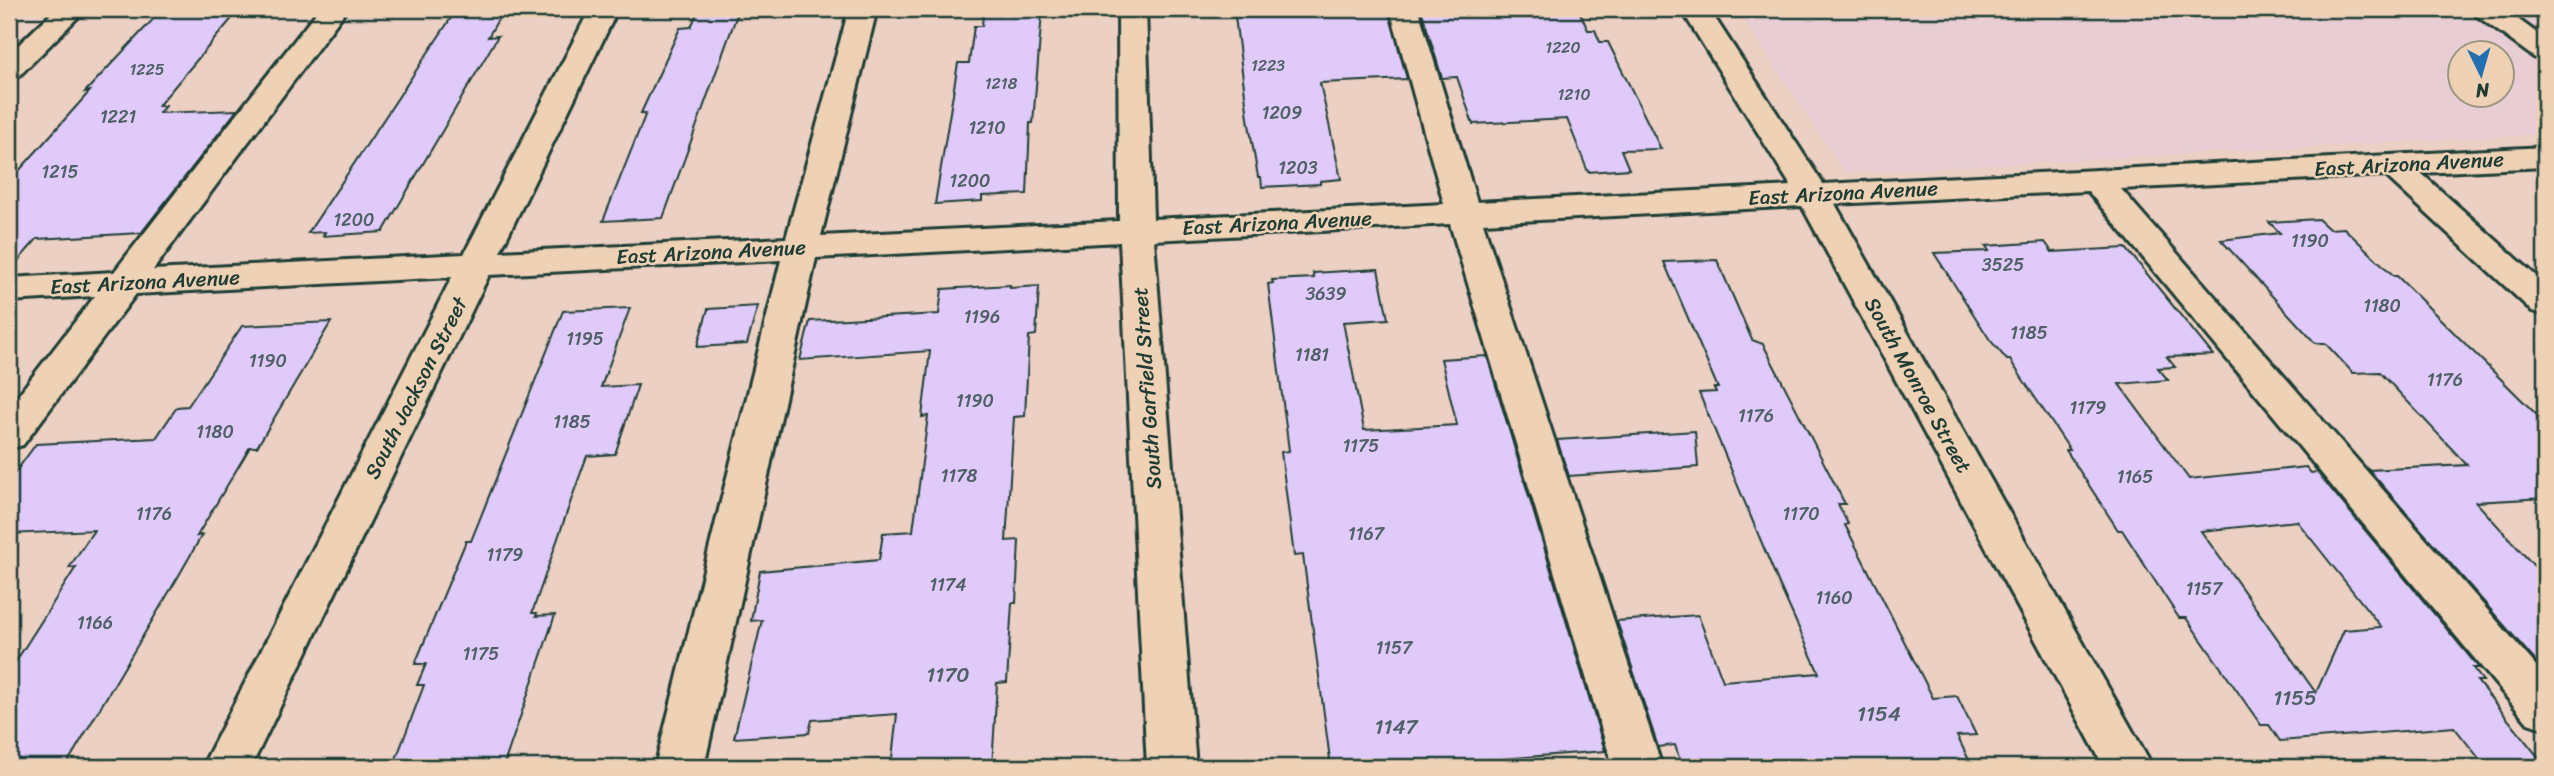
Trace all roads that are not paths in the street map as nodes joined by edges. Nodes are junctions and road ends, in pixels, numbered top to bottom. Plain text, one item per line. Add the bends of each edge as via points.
1 (72, 9) edge
2 (333, 9) edge
3 (604, 9) edge
4 (863, 9) edge
5 (1132, 9) edge
6 (1404, 9) edge
7 (1695, 9) edge
8 (2486, 9) edge
9 (2545, 52) edge
10 (9, 70) edge
11 (2545, 156) edge
12 (2392, 164) junction
13 (2096, 180) junction
14 (1813, 195) junction
15 (1464, 213) junction
16 (1136, 230) junction
17 (800, 247) junction
18 (478, 264) junction
19 (126, 283) junction
20 (9, 289) edge
21 (2545, 303) edge
22 (9, 435) edge
23 (2545, 709) edge
24 (226, 767) edge
25 (680, 767) edge
26 (1172, 767) edge
27 (1637, 767) edge
28 (2129, 767) edge

1 - 10 street
2 - 19 street
3 - 18 street, South Jackson Street
4 - 17 street
5 - 16 street, South Garfield Street
6 - 15 street
7 - 14 street, South Monroe Street
8 - 9 street
11 - 12 street, East Arizona Avenue
12 - 13 street, East Arizona Avenue
12 - 21 street
13 - 14 street, East Arizona Avenue
13 - 23 street
14 - 15 street, East Arizona Avenue
14 - 28 street, South Monroe Street
15 - 16 street, East Arizona Avenue
15 - 27 street
16 - 17 street, East Arizona Avenue
16 - 26 street, South Garfield Street
17 - 18 street, East Arizona Avenue
17 - 25 street
18 - 19 street, East Arizona Avenue
18 - 24 street, South Jackson Street
19 - 20 street, East Arizona Avenue
19 - 22 street

